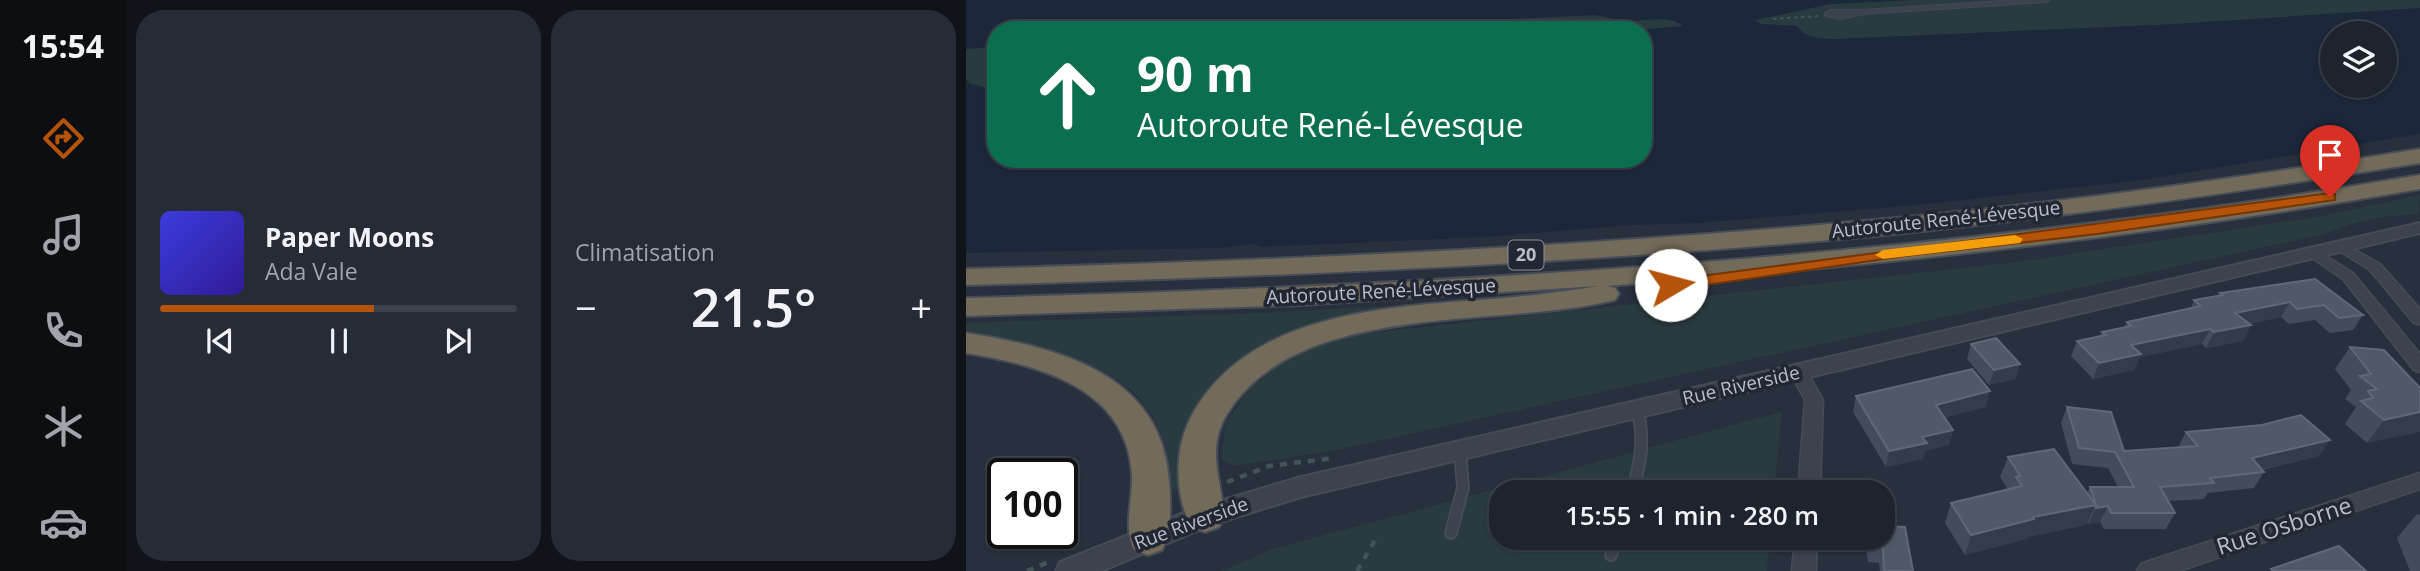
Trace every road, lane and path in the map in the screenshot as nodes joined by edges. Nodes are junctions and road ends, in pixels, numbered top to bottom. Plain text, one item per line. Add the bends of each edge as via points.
1 (2047, 0) edge
2 (1828, 16) joint
3 (1773, 19) dead end
4 (2420, 156) edge
5 (2420, 182) edge
6 (2420, 228) edge
7 (2341, 246) junction
8 (1905, 251) junction
9 (2313, 252) junction
10 (966, 277) edge
11 (966, 307) edge
12 (2420, 319) edge
13 (966, 343) edge
14 (2420, 366) edge
15 (1799, 372) junction
16 (1637, 408) junction
17 (1460, 450) junction
18 (1635, 480) edge
19 (1810, 480) edge
20 (2420, 481) edge
21 (1205, 516) junction
22 (1451, 533) dead end
23 (1378, 535) dead end
24 (1148, 538) junction
25 (1613, 550) edge
26 (1805, 550) edge
27 (1611, 555) dead end
28 (1070, 571) edge
29 (1357, 571) edge
30 (1804, 571) edge
31 (2149, 571) edge

1 - 2 lane via 1831,12
2 - 3 path
4 - 10 highway, Autoroute René-Lévesque / 20 via 2110,202 1788,236 1408,262
5 - 8 highway, Autoroute René-Lévesque / 20 via 2137,225
6 - 7 street, Rue Riverside
7 - 9 street, Rue Riverside
7 - 12 street via 2375,267
8 - 11 highway, Autoroute René-Lévesque / 20 via 1461,287
8 - 21 highway via 1540,304 1370,319 1316,333 1252,368 1214,407 1197,450
9 - 14 street via 2348,276
9 - 15 street, Rue Riverside
13 - 24 highway via 1063,368 1097,384 1123,405 1146,450
15 - 16 street, Rue Riverside
15 - 19 street via 1814,401
16 - 17 street, Rue Riverside
16 - 18 lane via 1645,444
17 - 21 street, Rue Riverside via 1301,487
17 - 22 lane via 1462,488
20 - 31 street, Rue Osborne
21 - 24 street, Rue Riverside
23 - 29 path
24 - 28 street, Rue Riverside
25 - 27 lane
26 - 30 street

